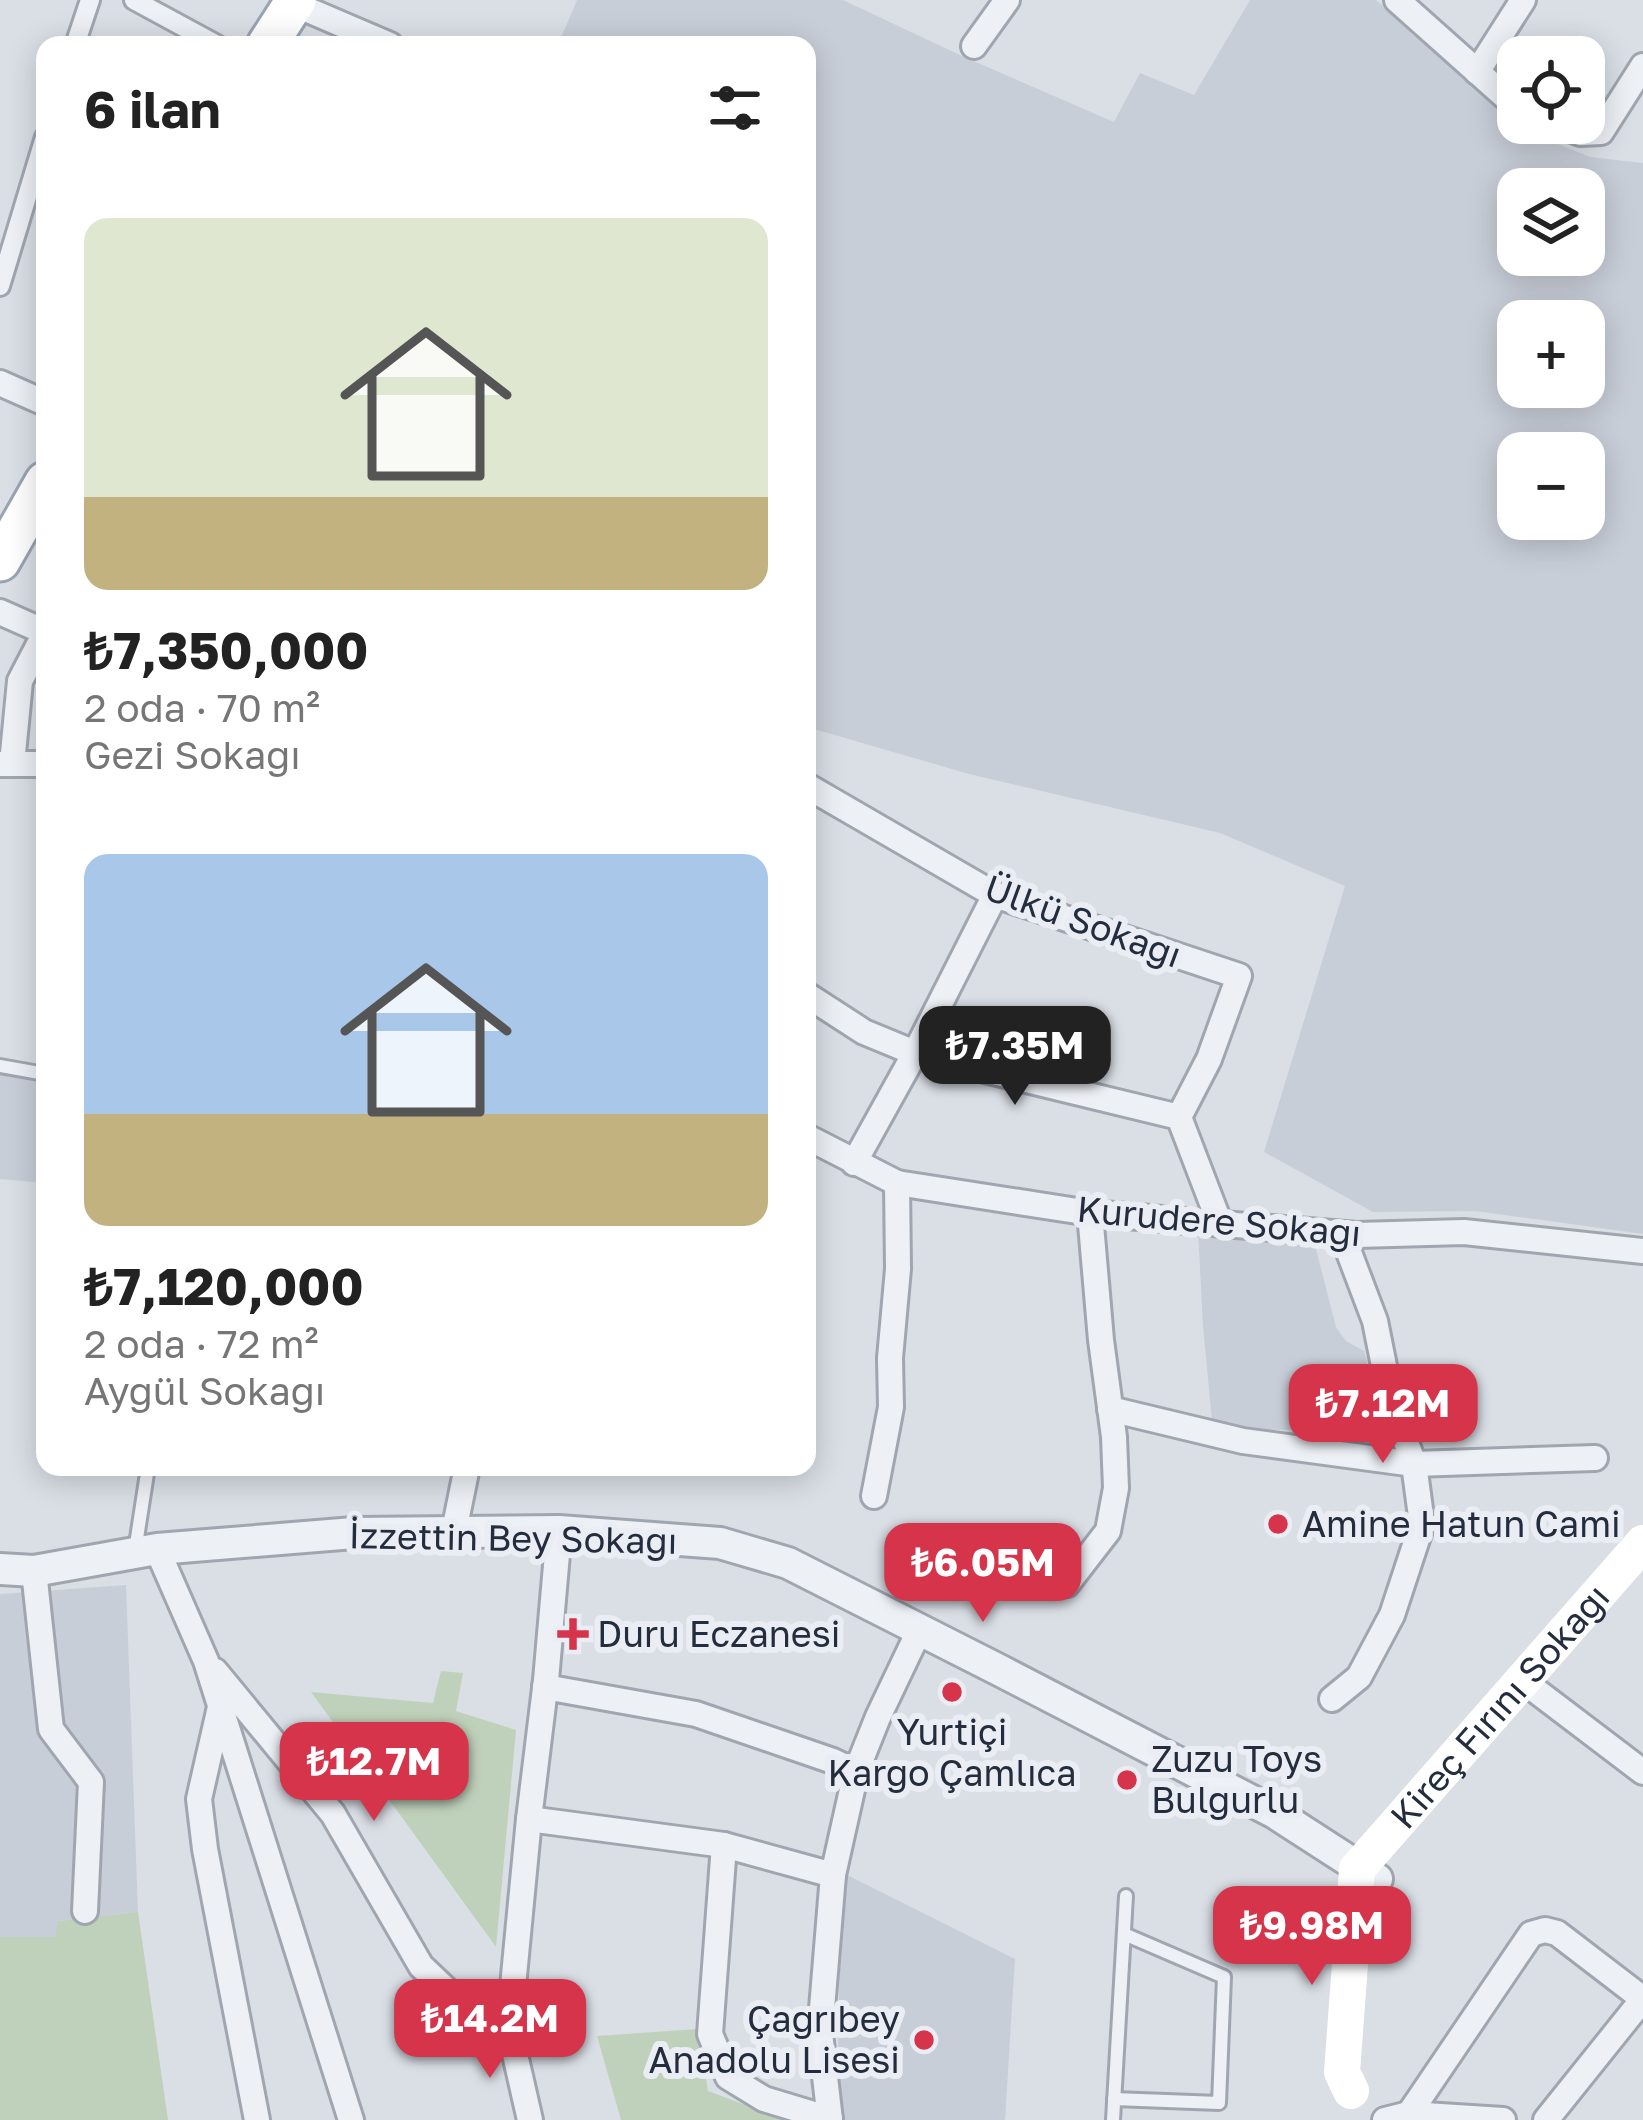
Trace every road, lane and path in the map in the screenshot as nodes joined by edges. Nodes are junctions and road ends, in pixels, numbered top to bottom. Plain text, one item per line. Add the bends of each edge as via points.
1 (90, 0) edge
2 (134, 0) edge
3 (1397, 0) edge
4 (1522, 0) edge
5 (1004, 1) edge
6 (295, 2) edge
7 (78, 36) edge
8 (200, 36) edge
9 (273, 36) edge
10 (370, 36) edge
11 (974, 46) dead end
12 (1643, 66) edge
13 (1478, 72) junction
14 (1497, 89) edge
15 (1605, 126) edge
16 (36, 167) edge
17 (0, 286) edge
18 (0, 383) edge
19 (36, 399) edge
20 (36, 498) edge
21 (2, 557) edge
22 (0, 612) edge
23 (36, 629) edge
24 (36, 650) edge
25 (6, 764) edge
26 (816, 792) edge
27 (995, 895) junction
28 (816, 1001) edge
29 (915, 1053) junction
30 (0, 1066) edge
31 (36, 1072) edge
32 (1179, 1117) junction
33 (816, 1142) edge
34 (854, 1163) junction
35 (897, 1183) junction
36 (1090, 1213) junction
37 (1220, 1223) junction
38 (1342, 1234) junction
39 (1643, 1251) edge
40 (1110, 1409) junction
41 (1595, 1457) dead end
42 (1414, 1464) junction
43 (148, 1476) edge
44 (465, 1476) edge
45 (874, 1496) dead end
46 (454, 1531) junction
47 (559, 1531) junction
48 (1643, 1543) edge
49 (146, 1551) junction
50 (0, 1569) edge
51 (34, 1570) junction
52 (1643, 1573) edge
53 (1067, 1585) dead end
54 (919, 1631) junction
55 (206, 1661) junction
56 (545, 1688) junction
57 (1534, 1690) junction
58 (1332, 1699) dead end
59 (220, 1707) junction
60 (856, 1772) junction
61 (1643, 1772) edge
62 (529, 1819) junction
63 (724, 1845) junction
64 (1367, 1874) junction
65 (833, 1875) junction
66 (1126, 1896) dead end
67 (85, 1911) dead end
68 (1124, 1934) junction
69 (1643, 1999) edge
70 (509, 2028) junction
71 (1114, 2099) junction
72 (1350, 2105) edge
73 (1397, 2117) edge
74 (257, 2120) edge
75 (351, 2120) edge
76 (530, 2120) edge
77 (830, 2120) edge
78 (1113, 2120) edge
79 (1503, 2120) edge
80 (1546, 2120) edge

1 - 7 street
2 - 8 street
3 - 13 street
4 - 13 street
5 - 11 street
6 - 9 main road
6 - 10 street
12 - 15 street
13 - 14 street
16 - 17 street
18 - 19 street
20 - 21 main road
22 - 23 street
24 - 25 street via 20,681
26 - 27 street, Ülkü Sokağı
27 - 29 street
27 - 32 street, Ülkü Sokağı via 1238,976 1210,1059
28 - 29 street
29 - 32 street
29 - 34 street
30 - 31 lane
32 - 37 street
33 - 34 street, Kurudere Sokağı
34 - 35 street, Kurudere Sokağı
35 - 36 street, Kurudere Sokağı
35 - 45 street via 891,1407
36 - 37 street, Kurudere Sokağı
36 - 40 street
37 - 38 street, Kurudere Sokağı
38 - 39 street, Kurudere Sokağı via 1464,1232
38 - 42 street
40 - 42 street via 1243,1441
40 - 53 street via 1116,1488 1108,1531
41 - 42 street
42 - 58 street via 1423,1524 1392,1615 1359,1677
43 - 49 lane
44 - 46 street
46 - 47 street, İzzettin Bey Sokağı
46 - 49 street, İzzettin Bey Sokağı
47 - 54 street, İzzettin Bey Sokağı via 720,1543 788,1563
47 - 56 street
48 - 64 main road, Kireç Fırını Sokağı
49 - 51 street, İzzettin Bey Sokağı
49 - 55 street
50 - 51 street, İzzettin Bey Sokağı
51 - 67 street via 51,1729 91,1783
52 - 57 main road, Kireç Fırını Sokağı
54 - 60 street
54 - 64 street, İzzettin Bey Sokağı via 1275,1813
55 - 59 street
55 - 70 street via 333,1814 421,1966 479,2021
56 - 60 street via 696,1714
56 - 62 street
57 - 61 street
57 - 64 main road, Kireç Fırını Sokağı
59 - 74 street via 200,1799
59 - 75 street
60 - 65 street
62 - 63 street
62 - 70 street
63 - 65 street
63 - 77 street via 710,2034 728,2077 764,2099
64 - 72 main road
65 - 77 street via 820,2033
66 - 68 lane
68 - 71 lane
68 - 71 lane via 1224,1978 1219,2103
69 - 73 street via 1557,1934 1532,1934
69 - 80 street
70 - 76 street
71 - 78 lane
73 - 79 street

